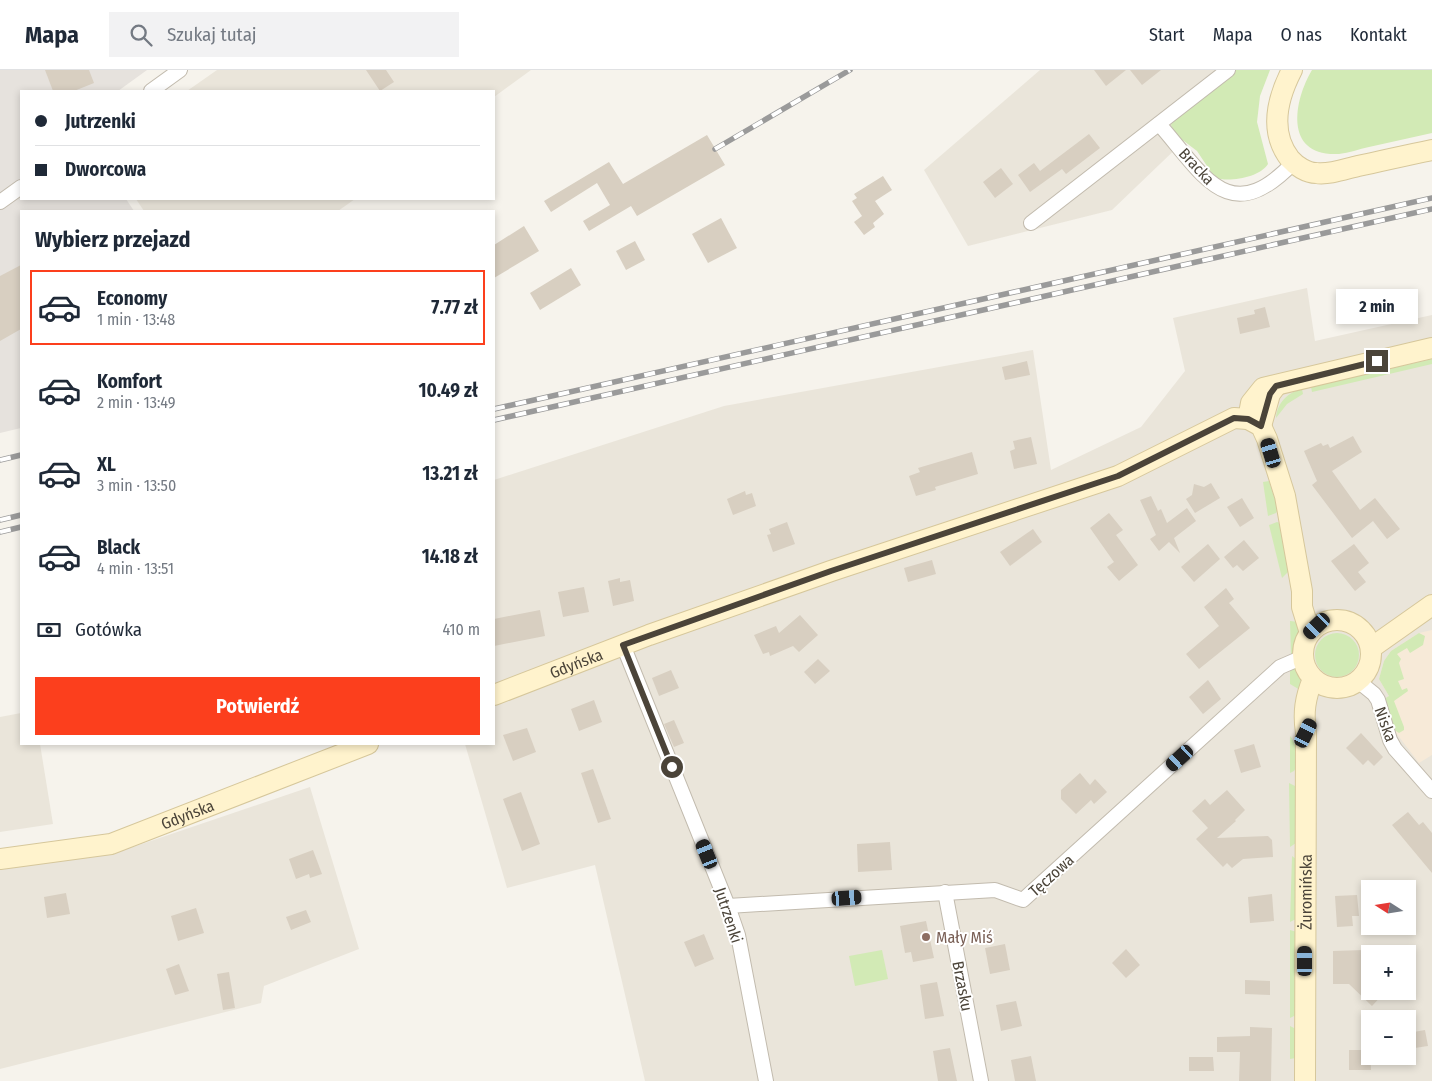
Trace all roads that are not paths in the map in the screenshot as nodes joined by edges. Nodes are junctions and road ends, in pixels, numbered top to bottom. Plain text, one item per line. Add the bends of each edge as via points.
1 (180, 70) edge
2 (1228, 70) edge
3 (1292, 70) edge
4 (152, 90) edge
5 (1159, 124) junction
6 (1432, 150) edge
7 (1293, 163) junction
8 (20, 188) edge
9 (0, 202) edge
10 (1032, 222) dead end
11 (1432, 348) edge
12 (1254, 423) junction
13 (1302, 591) junction
14 (1432, 605) edge
15 (1327, 621) junction
16 (1310, 633) junction
17 (1367, 640) junction
18 (623, 645) junction
19 (1303, 657) junction
20 (1358, 681) junction
21 (1321, 683) junction
22 (495, 695) edge
23 (365, 745) edge
24 (1432, 791) edge
25 (0, 858) edge
26 (945, 892) junction
27 (728, 906) junction
28 (766, 1081) edge
29 (981, 1081) edge
30 (1305, 1081) edge

1 - 4 street
2 - 5 street
3 - 7 main road via 1280,97 1277,132 1282,148
5 - 7 street, Bracka via 1212,184 1225,192 1238,194 1266,187
5 - 10 street
6 - 7 main road via 1316,174
8 - 9 street
11 - 12 main road via 1264,388 1251,403
12 - 13 main road via 1284,496
12 - 18 main road, Gdyńska via 1234,418 1118,476 831,571
13 - 15 main road
13 - 16 main road via 1302,607
14 - 17 main road
15 - 16 main road
15 - 17 main road via 1346,621
16 - 19 main road via 1304,644
17 - 20 main road via 1371,660 1367,672
18 - 22 main road, Gdyńska
18 - 27 street, Jutrzenki
19 - 21 main road via 1306,669
19 - 26 street, Tęczowa via 1280,667 1023,900 995,890
20 - 21 main road via 1344,688
20 - 24 street, Niska via 1378,700 1395,749
21 - 30 main road, Żuromińska via 1305,698 1304,719
23 - 25 main road, Gdyńska via 111,844
26 - 27 street, Tęczowa
26 - 29 street, Brzasku
27 - 28 street, Jutrzenki via 738,935

